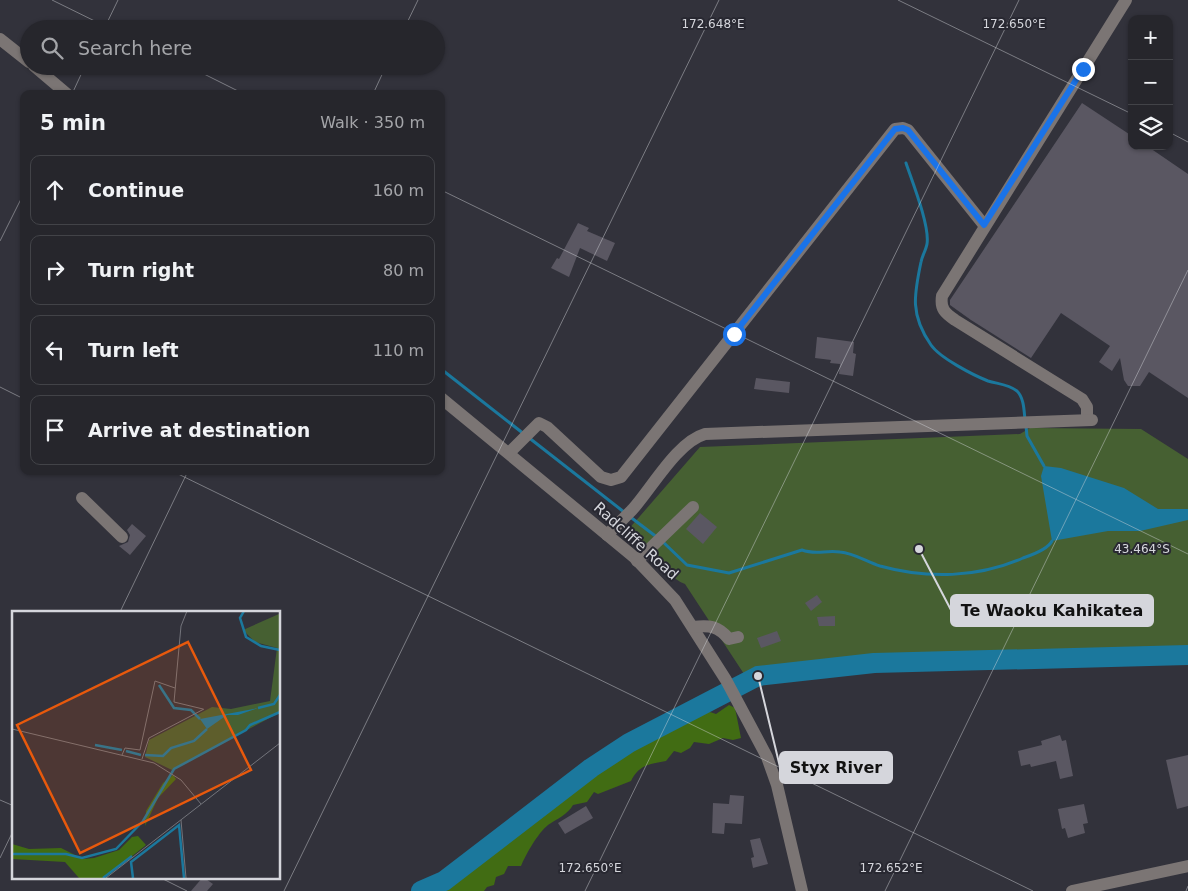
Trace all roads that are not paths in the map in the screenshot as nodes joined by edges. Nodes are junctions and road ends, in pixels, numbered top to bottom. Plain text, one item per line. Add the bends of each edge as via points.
1 (1126, 0) edge
2 (0, 38) edge
3 (20, 55) edge
4 (45, 75) edge
5 (63, 90) edge
6 (984, 225) junction
7 (445, 401) edge
8 (509, 453) junction
9 (82, 498) dead end
10 (693, 507) dead end
11 (607, 535) junction
12 (122, 537) dead end
13 (638, 560) junction
14 (693, 627) junction
15 (738, 638) dead end
16 (1188, 866) edge
17 (802, 891) edge
18 (1072, 891) edge

1 - 6 street
2 - 3 street
4 - 5 street
6 - 8 street via 908,130 895,129 620,477 611,480 601,477 543,424 535,425
6 - 11 street via 942,296 941,305 945,313 1082,399 1090,420 705,434 685,445
7 - 8 street, Radcliffe Road
8 - 11 street, Radcliffe Road
9 - 12 street
10 - 13 street
11 - 13 street, Radcliffe Road
13 - 14 street, Radcliffe Road via 675,600
14 - 15 street via 712,625 729,639
14 - 17 street, Radcliffe Road via 738,701 767,757 777,785
16 - 18 street

